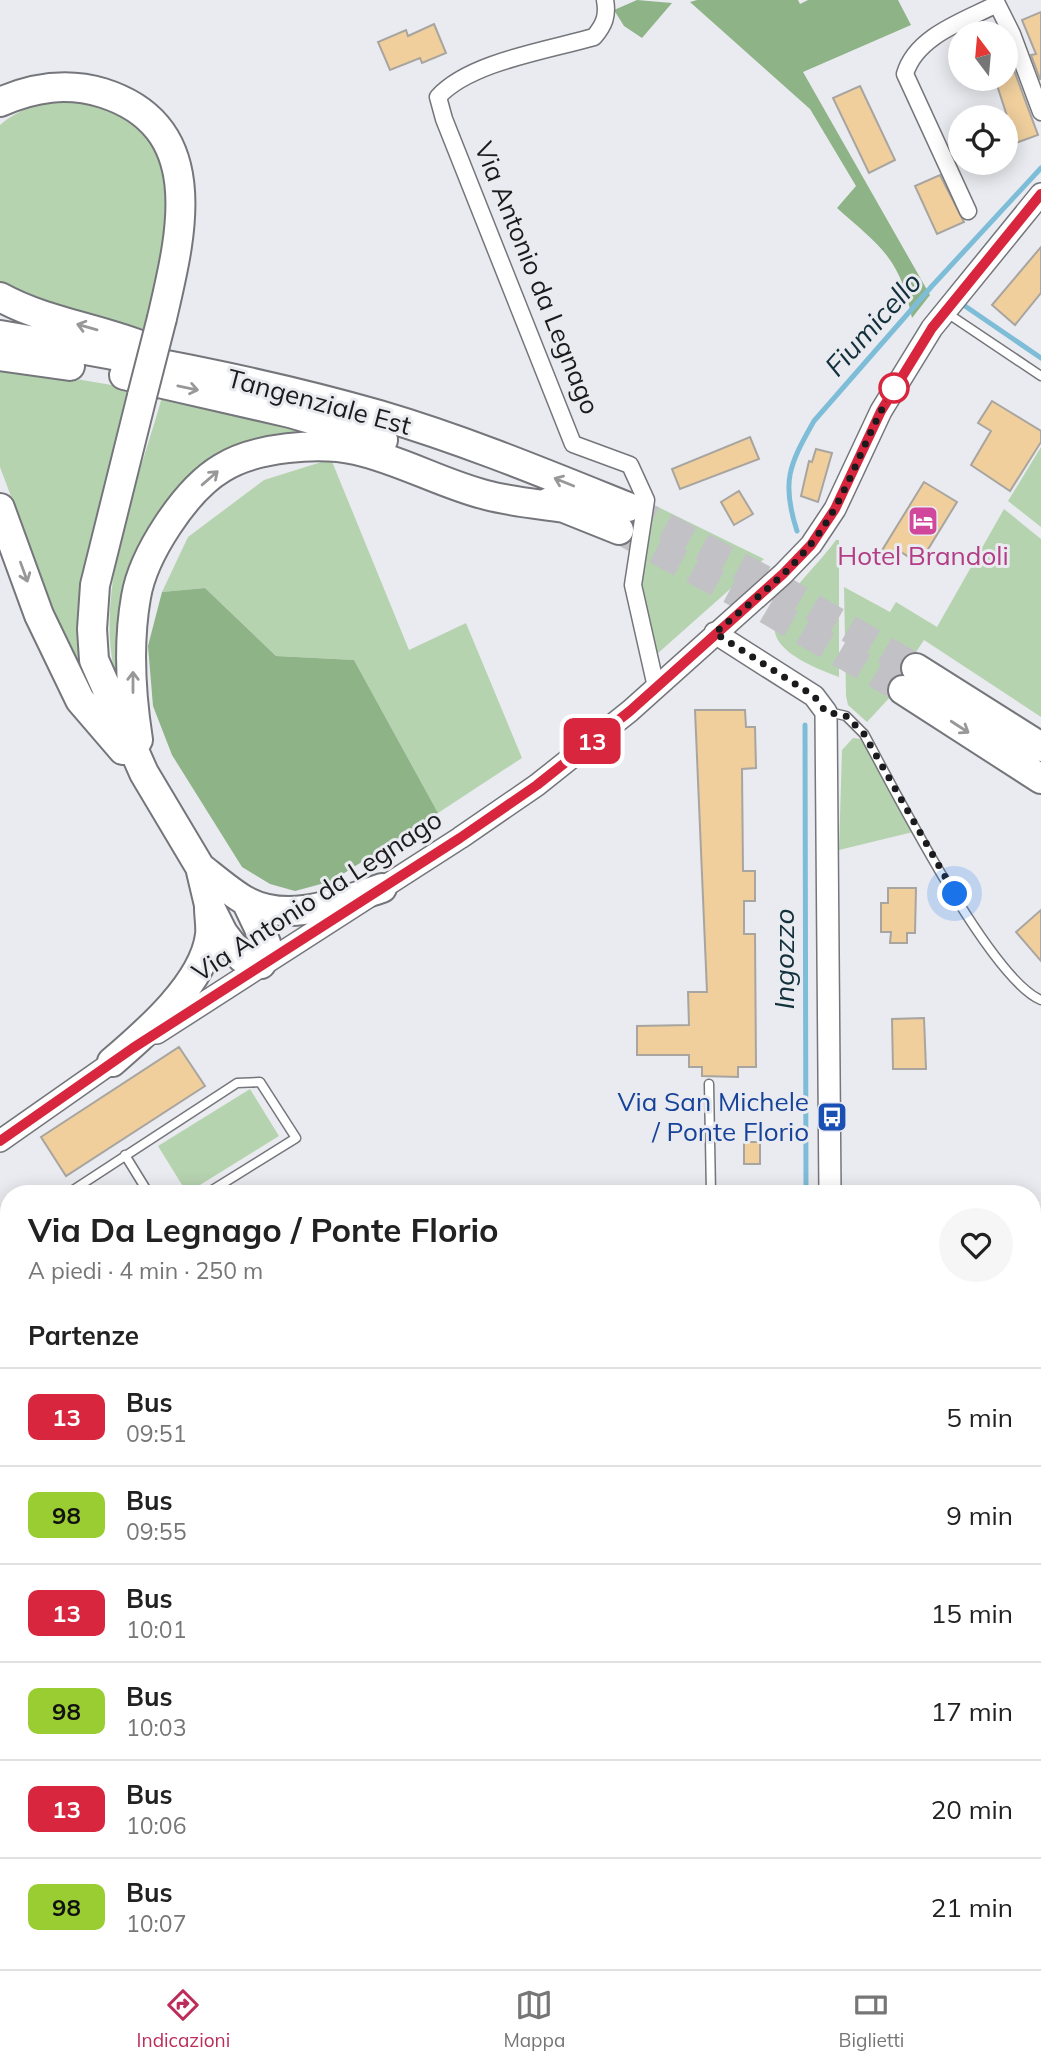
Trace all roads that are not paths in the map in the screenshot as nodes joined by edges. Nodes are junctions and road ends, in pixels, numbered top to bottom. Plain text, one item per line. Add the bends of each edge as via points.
1 (605, 0) edge
2 (996, 2) edge
3 (0, 102) edge
4 (1041, 112) edge
5 (1041, 194) edge
6 (968, 211) dead end
7 (0, 297) edge
8 (944, 311) junction
9 (0, 335) edge
10 (0, 356) edge
11 (196, 368) junction
12 (1041, 376) edge
13 (0, 508) edge
14 (565, 508) junction
15 (715, 633) junction
16 (656, 687) junction
17 (826, 712) junction
18 (1041, 747) edge
19 (144, 774) junction
20 (1041, 779) edge
21 (200, 867) junction
22 (382, 888) junction
23 (246, 901) junction
24 (209, 905) junction
25 (261, 964) junction
26 (1041, 1000) edge
27 (112, 1062) junction
28 (709, 1084) dead end
29 (0, 1141) edge
30 (125, 1155) junction
31 (80, 1185) edge
32 (143, 1185) edge
33 (220, 1185) edge
34 (711, 1185) edge
35 (830, 1185) edge

1 - 16 street, Via Antonio da Legnago via 603,27 594,37 483,69 450,83 438,97 573,444 630,466 646,500 633,585
2 - 4 street
2 - 6 street via 922,46 910,58 905,74
3 - 19 highway, bridge via 37,88 82,86 121,99 150,118 168,143 179,172 180,242 96,586 92,629 94,660 103,686
5 - 8 street, Via Antonio da Legnago
11 -> 7 highway via 118,336 19,307
8 - 12 lane
8 - 15 street, Via Antonio da Legnago via 900,377 835,509 811,545
9 - 11 highway, Tangenziale Est
10 -> 14 highway, Tangenziale Est via 105,371 290,413 380,439
14 -> 11 highway, Tangenziale Est via 623,519 503,458 379,415
13 -> 19 highway via 39,615 80,700
19 -> 14 highway via 133,708 135,597 148,555 193,493 222,467 305,446 356,450 487,495
15 - 16 street, Via Antonio da Legnago
15 - 17 street via 814,696
16 - 22 street, Via Antonio da Legnago via 537,785
17 - 26 lane via 846,716 864,734 942,875 1005,970 1024,992
17 - 35 street
18 -> 20 highway via 910,679
19 - 21 highway
21 - 23 highway
21 - 24 highway
22 - 23 highway via 311,910 276,910
22 - 25 street, Via Antonio da Legnago
23 - 25 highway via 266,943
24 - 25 highway via 242,958
24 - 27 highway via 210,937 191,981 158,1023
25 - 27 street, Via Antonio da Legnago
27 - 29 street, Via Antonio da Legnago
28 - 34 lane
30 - 31 lane
30 - 32 lane
30 - 33 lane via 237,1083 260,1082 296,1138

